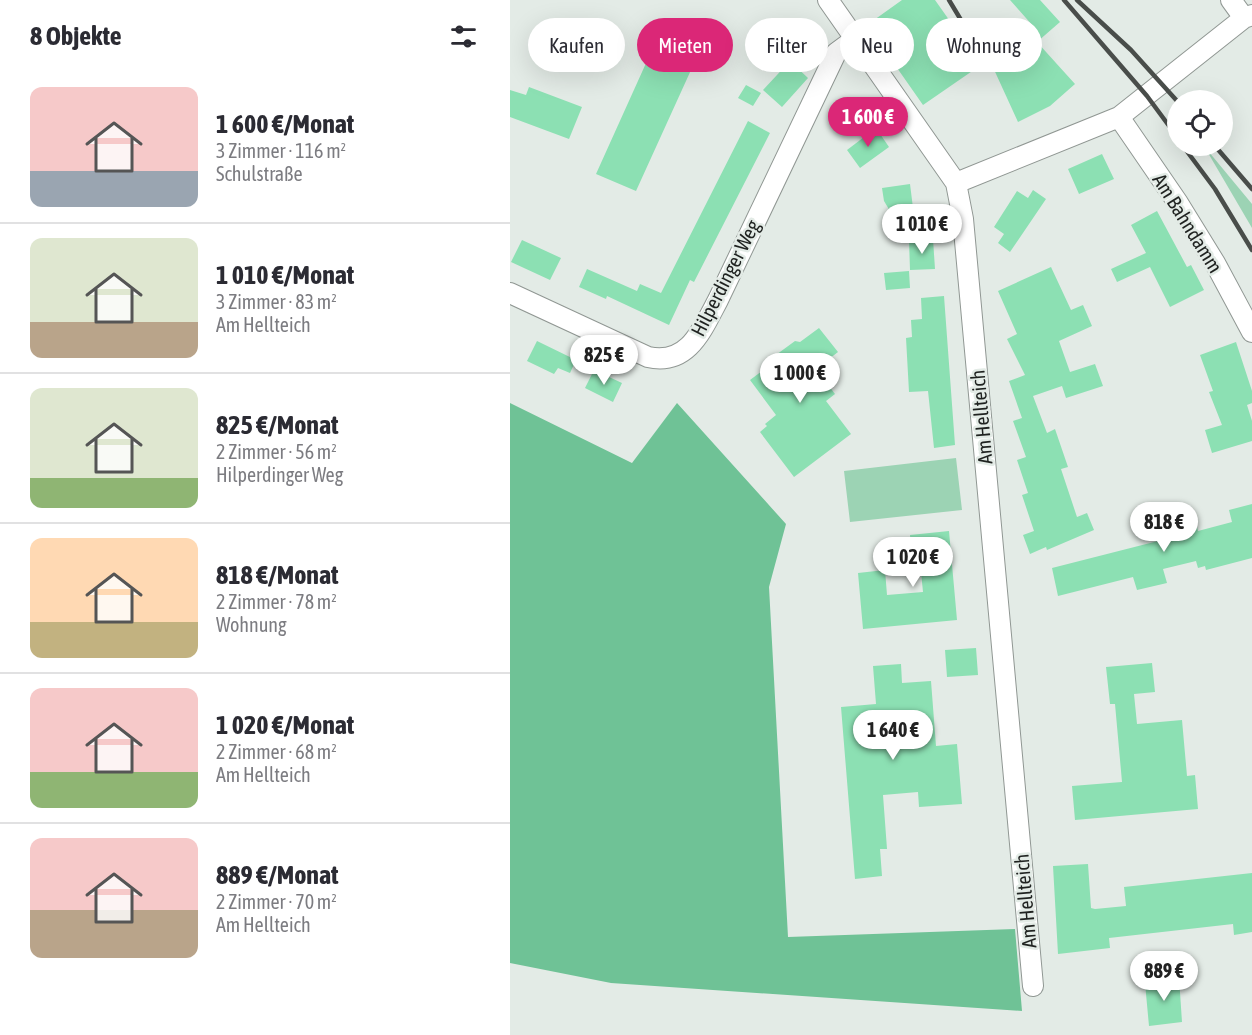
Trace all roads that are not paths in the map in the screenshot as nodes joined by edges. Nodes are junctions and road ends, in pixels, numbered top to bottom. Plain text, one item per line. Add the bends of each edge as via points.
1 (828, 0) edge
2 (1231, 0) edge
3 (1248, 16) edge
4 (840, 18) edge
5 (840, 50) edge
6 (878, 72) edge
7 (1119, 117) junction
8 (956, 183) junction
9 (510, 292) edge
10 (1252, 332) edge
11 (1033, 986) dead end

1 - 4 street
2 - 3 street
3 - 7 street
5 - 9 street, Hilperdinger Weg via 718,300 688,348 674,357 648,357
6 - 8 street
7 - 8 street
7 - 10 street, Am Bahndamm via 1215,262
8 - 11 street, Am Hellteich via 963,219

